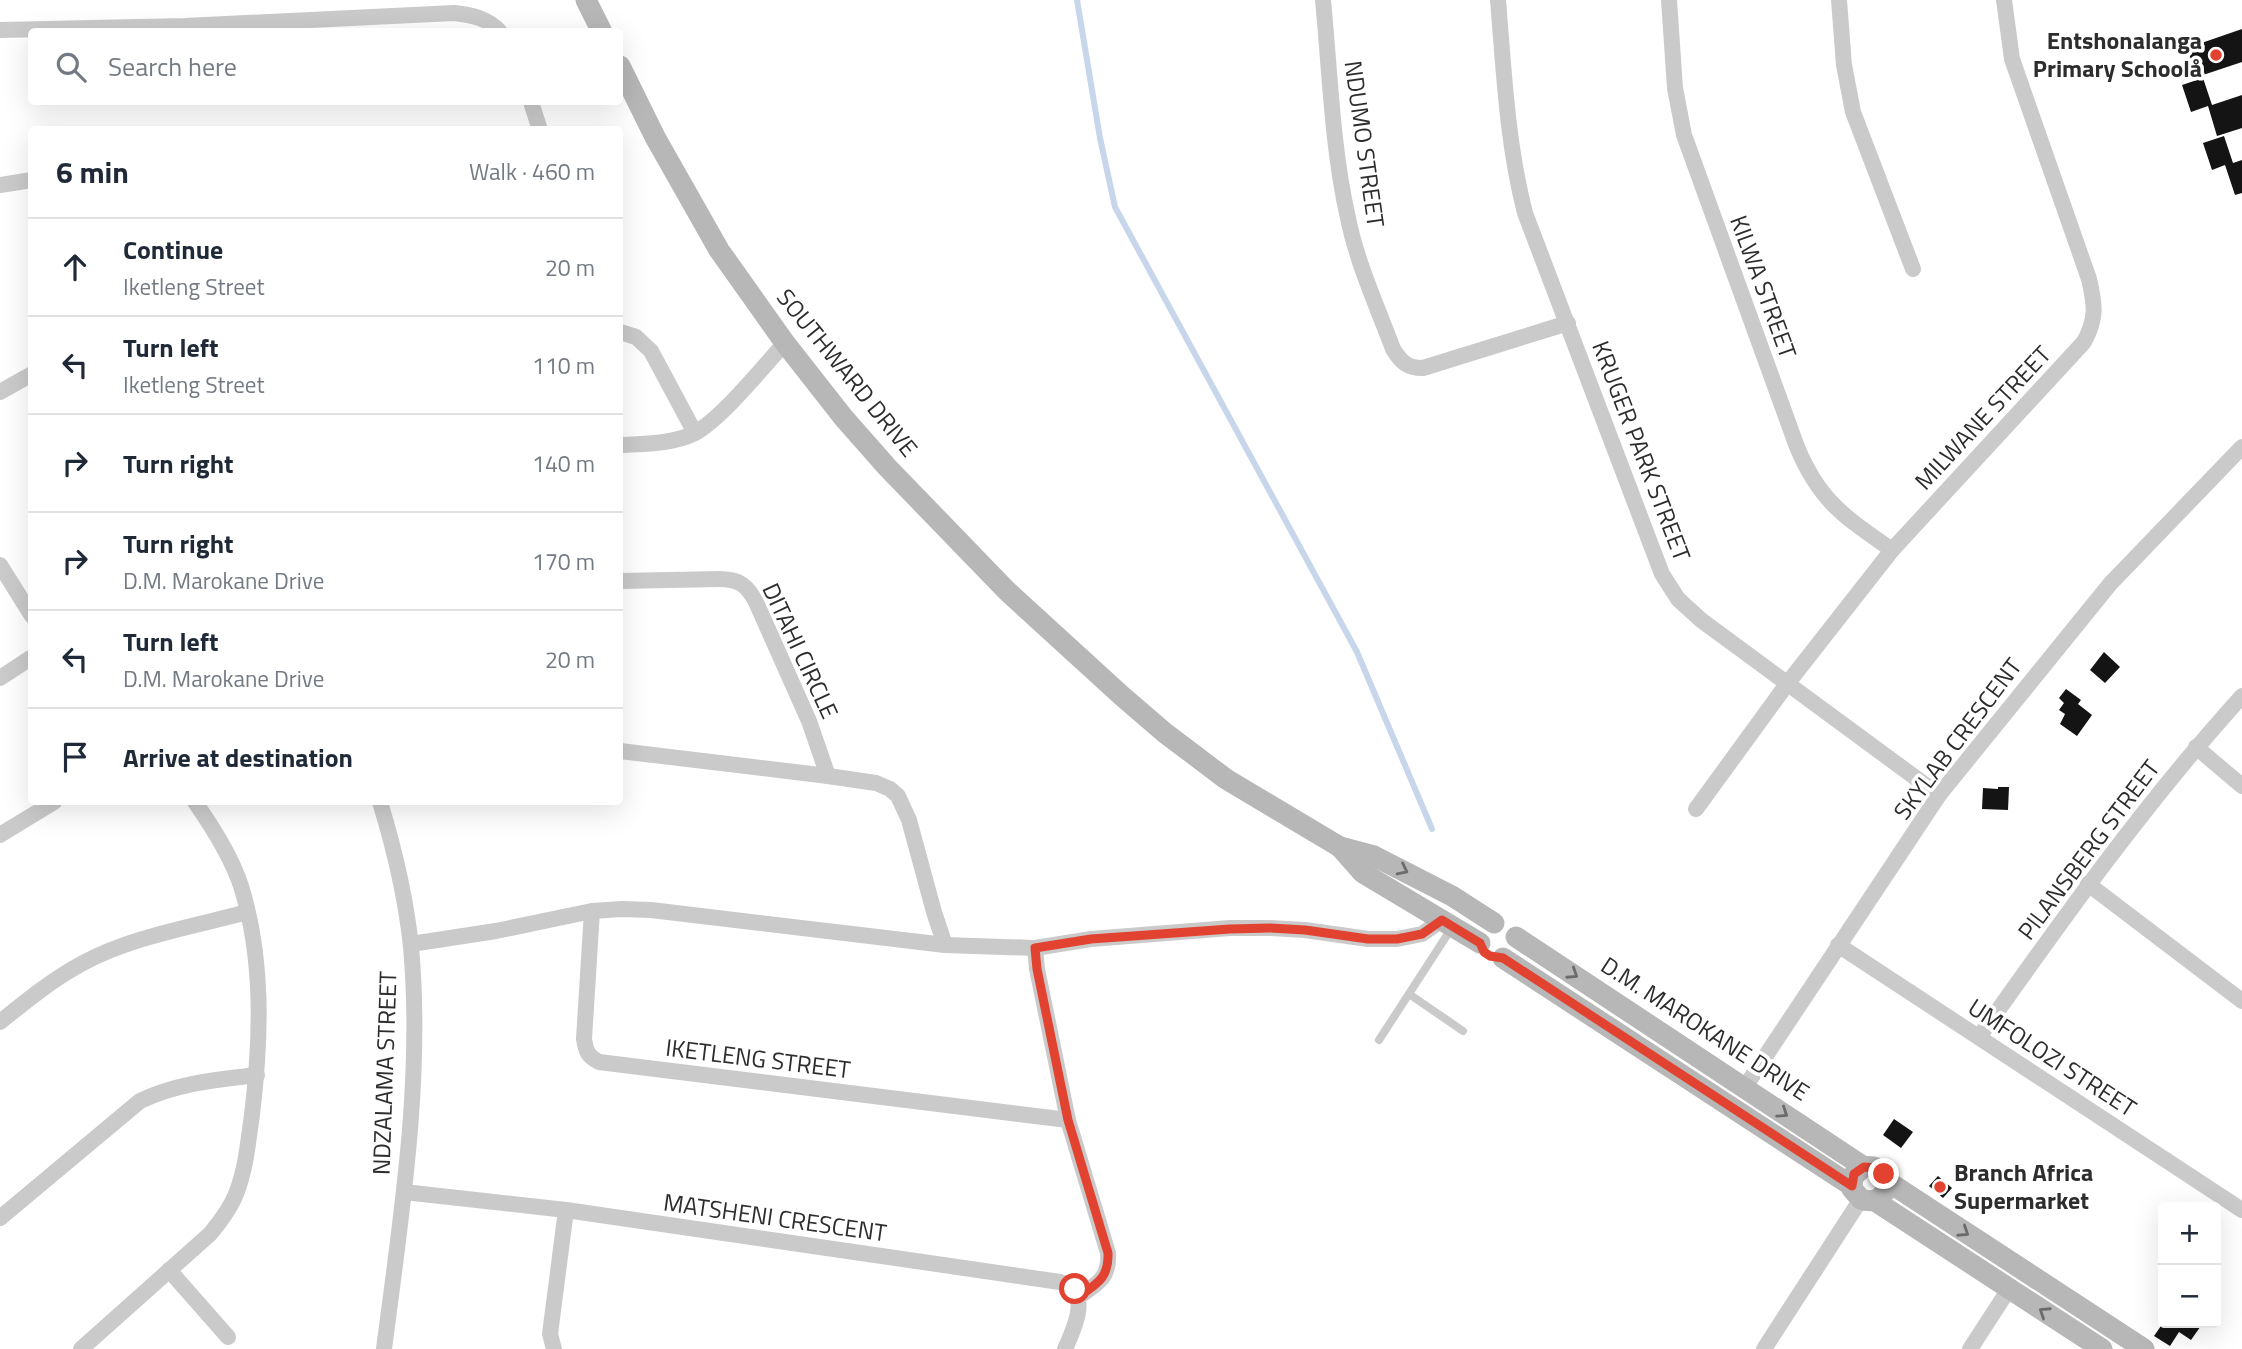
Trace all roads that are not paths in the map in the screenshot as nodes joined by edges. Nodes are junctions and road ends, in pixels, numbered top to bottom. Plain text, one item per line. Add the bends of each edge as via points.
1 (586, 0) edge
2 (1323, 0) edge
3 (1498, 0) edge
4 (1669, 0) edge
5 (1839, 0) edge
6 (2004, 0) edge
7 (451, 6) edge
8 (92, 28) edge
9 (497, 28) edge
10 (600, 28) edge
11 (28, 29) edge
12 (0, 30) edge
13 (623, 72) edge
14 (532, 105) edge
15 (539, 126) edge
16 (28, 181) edge
17 (0, 185) edge
18 (1913, 269) dead end
19 (1569, 323) junction
20 (623, 333) edge
21 (785, 343) junction
22 (28, 376) edge
23 (0, 392) edge
24 (695, 433) junction
25 (623, 445) edge
26 (2242, 447) edge
27 (1892, 550) junction
28 (0, 565) edge
29 (623, 581) edge
30 (28, 610) edge
31 (28, 660) edge
32 (1090, 668) joint
33 (0, 678) edge
34 (1787, 684) junction
35 (2242, 696) edge
36 (2196, 747) junction
37 (623, 751) edge
38 (828, 776) junction
39 (2242, 786) edge
40 (1939, 795) junction
41 (49, 805) edge
42 (197, 805) edge
43 (381, 805) edge
44 (1696, 808) dead end
45 (0, 835) edge
46 (1340, 847) junction
47 (2088, 884) junction
48 (592, 911) junction
49 (247, 912) junction
50 (1447, 923) junction
51 (1494, 923) junction
52 (1516, 937) junction
53 (1480, 943) junction
54 (411, 944) junction
55 (945, 945) junction
56 (1838, 945) junction
57 (1035, 948) junction
58 (1503, 958) junction
59 (1409, 994) junction
60 (2242, 1002) edge
61 (0, 1022) edge
62 (1464, 1031) dead end
63 (1979, 1037) junction
64 (1380, 1040) dead end
65 (257, 1075) junction
66 (1745, 1087) junction
67 (1068, 1120) junction
68 (1864, 1167) junction
69 (1887, 1181) junction
70 (404, 1192) junction
71 (1862, 1195) junction
72 (566, 1210) junction
73 (2242, 1210) edge
74 (0, 1218) edge
75 (169, 1270) junction
76 (2009, 1289) junction
77 (1078, 1297) junction
78 (228, 1336) dead end
79 (80, 1349) edge
80 (384, 1349) edge
81 (554, 1349) edge
82 (1065, 1349) edge
83 (1764, 1349) edge
84 (1970, 1349) edge
85 (2102, 1349) edge
86 (2144, 1349) edge

1 - 10 main road
2 - 19 street, NDUMO STREET via 1348,220 1400,360 1411,368 1423,368
3 - 19 street, KRUGER PARK STREET via 1515,173 1525,213
4 - 27 street, KILWA STREET via 1675,88 1684,135 1797,447 1830,504
5 - 18 street via 1853,112
6 - 27 street, MILWANE STREET via 2012,59 2089,279 2095,311 2092,327 2084,342
7 - 8 street via 185,26
7 - 9 street
11 - 12 street
13 - 21 main road, SOUTHWARD DRIVE via 719,250
14 - 15 street
16 - 17 street
19 - 34 street, KRUGER PARK STREET via 1662,574 1678,599 1701,620
20 - 24 street via 645,343
21 - 24 street
21 - 32 main road, SOUTHWARD DRIVE via 843,416 936,519
22 - 23 street
24 - 25 street via 668,441
26 - 40 street, SKYLAB CRESCENT via 2110,584
27 - 34 street, MILWANE STREET
28 - 30 street
29 - 38 street, DITAHI CIRCLE via 742,582 756,602 799,697
31 - 33 street
32 - 46 main road, D.M. MAROKANE DRIVE via 1227,779
34 - 40 street, KRUGER PARK STREET
34 - 44 street, MILWANE STREET
35 - 36 street, PILANSBERG STREET
36 - 39 street
36 - 47 street, PILANSBERG STREET
37 - 38 street
38 - 55 street via 876,783 898,796
40 - 56 street, SKYLAB CRESCENT
41 - 45 street
42 - 49 street via 225,850
43 - 54 street, NDZALAMA STREET
46 - 50 main road, D.M. MAROKANE DRIVE via 1363,873
46 -> 51 main road, D.M. MAROKANE DRIVE via 1399,868
47 - 60 street
47 - 63 street, PILANSBERG STREET
48 - 54 street
48 - 55 street via 651,910
48 - 67 street, IKETLENG STREET via 584,1040 590,1057 599,1062
49 - 61 street via 127,944 85,962
49 - 65 street via 256,960
50 - 53 main road, D.M. MAROKANE DRIVE
50 - 57 street via 1397,939 1270,928 1091,939
50 - 59 lane
51 - 52 main road, D.M. MAROKANE DRIVE via 1507,925
51 - 53 main road via 1483,930
52 - 58 main road via 1513,951
52 -> 66 main road, D.M. MAROKANE DRIVE
53 - 58 main road, D.M. MAROKANE DRIVE via 1488,955
54 - 70 street, NDZALAMA STREET via 414,1040
55 - 57 street
56 - 63 street, UMFOLOZI STREET
56 - 66 street, SKYLAB CRESCENT
57 - 67 street
58 - 71 main road, D.M. MAROKANE DRIVE
59 - 62 lane
59 - 64 lane
63 - 73 street, UMFOLOZI STREET
65 - 74 street via 180,1086 140,1101
65 - 75 street via 236,1196 210,1234
66 -> 68 main road, D.M. MAROKANE DRIVE
67 - 77 street via 1109,1266 1105,1276
68 - 69 main road, D.M. MAROKANE DRIVE via 1879,1169
68 - 71 main road via 1854,1174
69 - 71 main road via 1884,1193
69 -> 86 main road, D.M. MAROKANE DRIVE
70 - 72 street, MATSHENI CRESCENT
70 - 80 street, NDZALAMA STREET
71 - 76 main road, D.M. MAROKANE DRIVE
71 - 83 street
72 - 77 street, MATSHENI CRESCENT via 1060,1282 1075,1289
72 - 81 street via 550,1334
75 - 78 street
75 - 79 street
76 - 84 street
85 -> 76 main road, D.M. MAROKANE DRIVE
77 - 82 street

